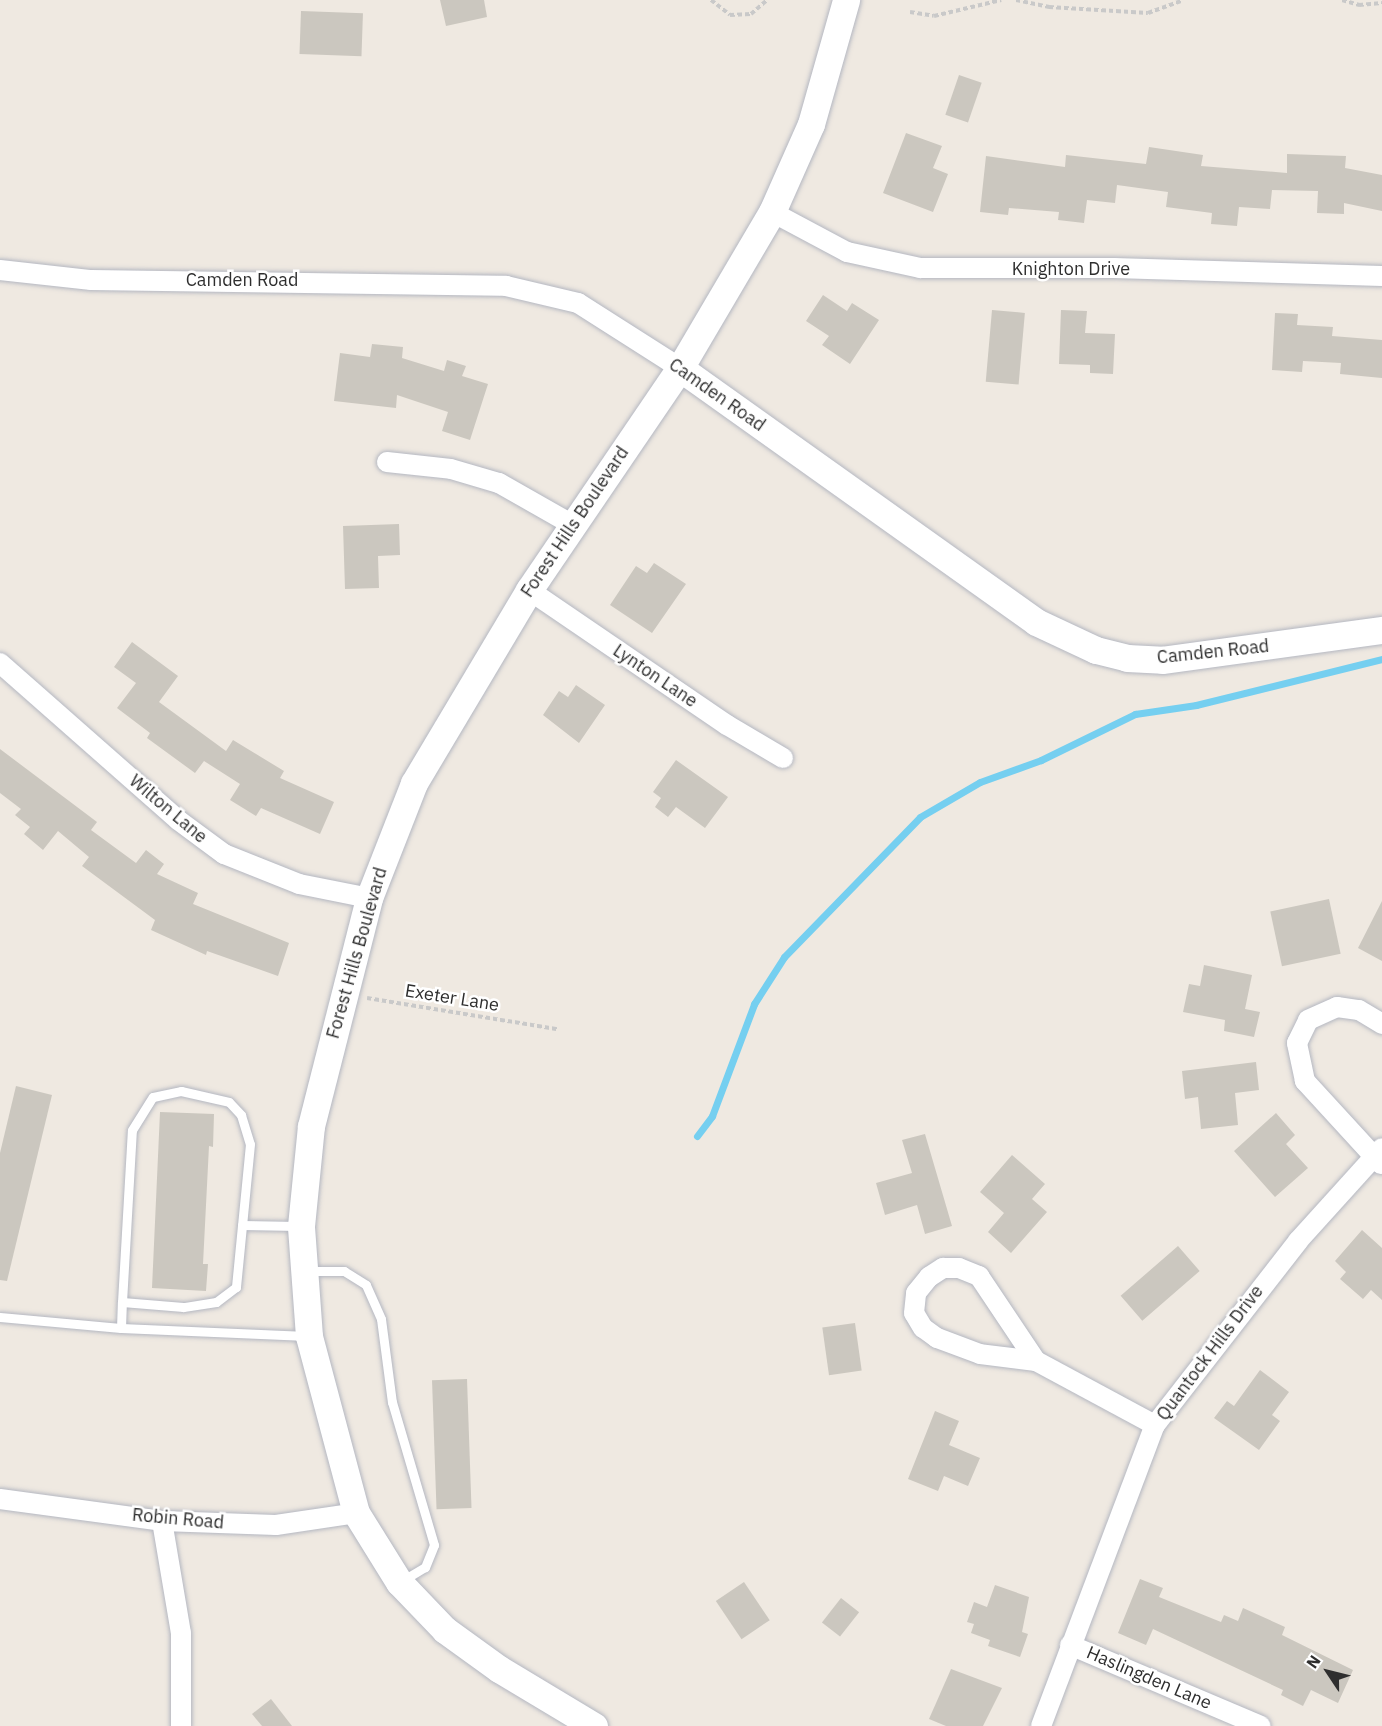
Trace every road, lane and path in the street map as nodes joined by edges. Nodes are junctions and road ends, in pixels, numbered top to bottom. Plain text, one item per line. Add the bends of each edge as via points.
1 (711, 0) edge
2 (767, 0) edge
3 (846, 0) edge
4 (1001, 0) edge
5 (1016, 0) edge
6 (1183, 0) edge
7 (1342, 0) edge
8 (1382, 3) edge
9 (910, 12) dead end
10 (772, 212) junction
11 (0, 270) edge
12 (1382, 276) edge
13 (680, 368) junction
14 (387, 462) dead end
15 (573, 525) junction
16 (529, 590) junction
17 (1382, 630) edge
18 (0, 663) edge
19 (783, 758) dead end
20 (369, 898) junction
21 (343, 994) junction
22 (1382, 1024) edge
23 (557, 1029) dead end
24 (1379, 1156) edge
25 (242, 1225) junction
26 (301, 1226) junction
27 (303, 1271) junction
28 (122, 1302) junction
29 (0, 1317) edge
30 (121, 1328) junction
31 (309, 1336) junction
32 (1036, 1361) junction
33 (1155, 1425) junction
34 (0, 1499) edge
35 (356, 1513) junction
36 (162, 1521) junction
37 (399, 1582) junction
38 (1070, 1645) junction
39 (181, 1726) edge
40 (594, 1726) edge
41 (1041, 1726) edge
42 (1261, 1726) edge

1 - 2 path via 730,15 751,14
3 - 10 main road, Forest Hills Boulevard via 811,124
4 - 9 path via 934,16
5 - 6 path via 1048,7 1148,13
7 - 8 path via 1359,5
10 - 12 street, Knighton Drive via 847,252 921,268 1114,268
10 - 13 main road, Forest Hills Boulevard
11 - 13 street, Camden Road via 91,280 506,286 578,303
13 - 15 main road, Forest Hills Boulevard
13 - 17 main road, Camden Road via 1036,621 1096,650 1127,658 1162,660
14 - 15 street via 451,469 500,483
15 - 16 main road, Forest Hills Boulevard
16 - 19 street, Lynton Lane via 727,725
16 - 20 main road, Forest Hills Boulevard via 414,783
18 - 20 street, Wilton Lane via 178,820 224,855 299,884
20 - 21 main road, Forest Hills Boulevard
21 - 23 path, Exeter Lane
21 - 26 main road, Forest Hills Boulevard via 311,1126
22 - 24 street via 1359,1010 1337,1007 1308,1020 1297,1043 1305,1081
24 - 33 street, Quantock Hills Drive via 1298,1241
25 - 26 lane
25 - 28 lane via 236,1287 216,1302 183,1307
25 - 28 lane via 250,1144 241,1115 229,1102 209,1095 181,1091 153,1097 132,1130
26 - 27 main road, Forest Hills Boulevard
27 - 31 main road, Forest Hills Boulevard
27 - 37 lane via 344,1271 366,1285 381,1319 392,1402 434,1545 425,1567
28 - 30 lane
29 - 30 lane
30 - 31 lane
31 - 35 main road, Forest Hills Boulevard
32 - 32 street via 980,1275 943,1268 916,1293 914,1313 923,1328 938,1338 980,1354
32 - 33 street
33 - 38 street, Quantock Hills Drive
34 - 36 street, Robin Road
35 - 36 street, Robin Road via 276,1525
35 - 37 main road, Forest Hills Boulevard
36 - 39 street via 182,1633
37 - 40 main road, Forest Hills Boulevard via 445,1630 472,1650
38 - 41 street, Quantock Hills Drive
38 - 42 street, Haslingden Lane

